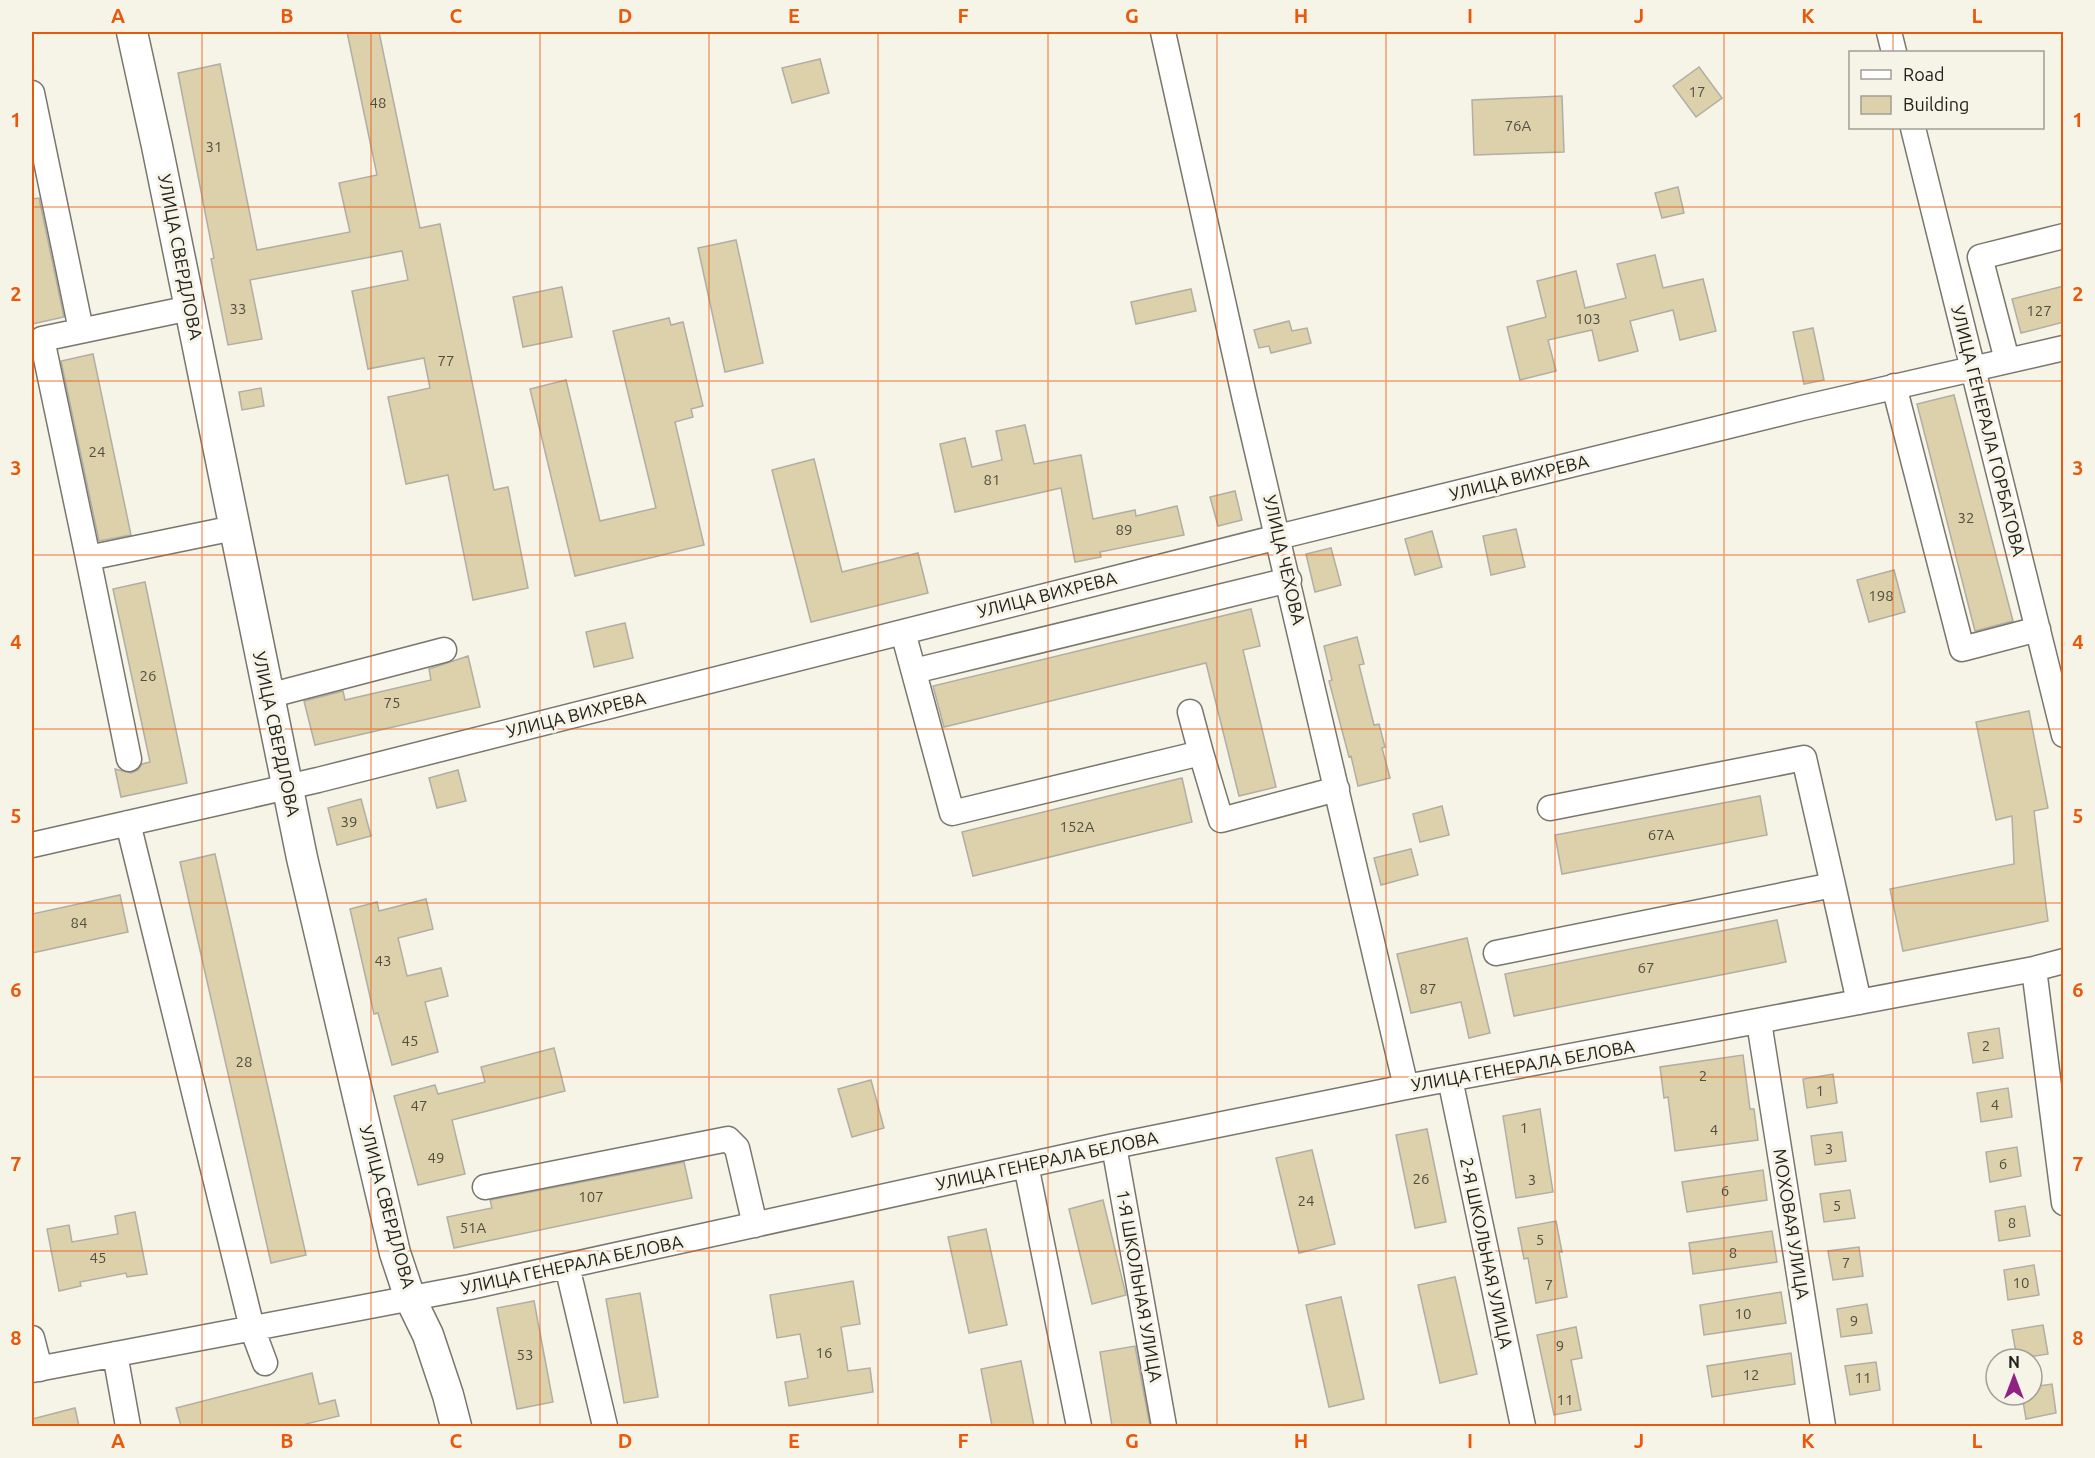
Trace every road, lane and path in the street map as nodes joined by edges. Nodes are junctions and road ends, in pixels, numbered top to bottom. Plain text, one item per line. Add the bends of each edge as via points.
1 (132, 32) edge
2 (1163, 32) edge
3 (1889, 32) edge
4 (1894, 51) edge
5 (32, 93) edge
6 (1913, 129) edge
7 (2064, 236) edge
8 (190, 308) junction
9 (81, 330) junction
10 (37, 340) edge
11 (2064, 348) edge
12 (2007, 360) junction
13 (1972, 368) junction
14 (1894, 386) junction
15 (234, 528) junction
16 (1278, 537) junction
17 (87, 558) junction
18 (1288, 580) junction
19 (2038, 629) junction
20 (903, 632) junction
21 (444, 650) dead end
22 (914, 671) junction
23 (268, 696) junction
24 (1190, 712) dead end
25 (2064, 735) edge
26 (1201, 753) junction
27 (129, 759) dead end
28 (287, 788) junction
29 (1337, 789) junction
30 (1550, 808) dead end
31 (128, 823) junction
32 (32, 845) edge
33 (1833, 885) junction
34 (1496, 953) dead end
35 (2064, 961) edge
36 (2034, 969) junction
37 (1859, 1002) junction
38 (1759, 1022) junction
39 (1450, 1079) junction
40 (1406, 1087) junction
41 (1114, 1146) junction
42 (1026, 1165) junction
43 (485, 1187) dead end
44 (2064, 1203) edge
45 (754, 1225) junction
46 (567, 1266) junction
47 (411, 1298) junction
48 (252, 1328) junction
49 (32, 1338) edge
50 (115, 1354) junction
51 (265, 1363) dead end
52 (36, 1370) edge
53 (128, 1426) edge
54 (456, 1426) edge
55 (605, 1426) edge
56 (1078, 1426) edge
57 (1164, 1426) edge
58 (1523, 1426) edge
59 (1823, 1426) edge

1 - 8 main road, УЛИЦА СВЕРДЛОВА
2 - 16 street, УЛИЦА ЧЕХОВА
3 - 4 street
5 - 9 street
6 - 13 street, УЛИЦА ГЕНЕРАЛА ГОРБАТОВА
7 - 12 street via 1980,257
8 - 9 street
8 - 15 main road, УЛИЦА СВЕРДЛОВА
9 - 10 street
10 - 17 street
11 - 12 street, УЛИЦА ВИХРЕВА
12 - 13 street, УЛИЦА ВИХРЕВА
13 - 14 street, УЛИЦА ВИХРЕВА
13 - 19 street, УЛИЦА ГЕНЕРАЛА ГОРБАТОВА
14 - 16 street, УЛИЦА ВИХРЕВА
14 - 19 street via 1962,649
15 - 17 street
15 - 23 main road, УЛИЦА СВЕРДЛОВА
16 - 18 street, УЛИЦА ЧЕХОВА
16 - 20 street, УЛИЦА ВИХРЕВА
17 - 27 street
18 - 22 street
18 - 29 street, УЛИЦА ЧЕХОВА
19 - 25 street, УЛИЦА ГЕНЕРАЛА ГОРБАТОВА
20 - 22 street
20 - 28 street, УЛИЦА ВИХРЕВА
21 - 23 street
22 - 26 street via 952,813
23 - 28 main road, УЛИЦА СВЕРДЛОВА
24 - 26 street
26 - 29 street via 1221,820
28 - 31 street, УЛИЦА ВИХРЕВА
28 - 47 main road, УЛИЦА СВЕРДЛОВА via 392,1241
29 - 40 street, УЛИЦА ЧЕХОВА
30 - 33 street via 1804,758
31 - 32 street, УЛИЦА ВИХРЕВА
31 - 48 street
33 - 34 street
33 - 37 street
35 - 36 street, УЛИЦА ГЕНЕРАЛА БЕЛОВА
36 - 37 street, УЛИЦА ГЕНЕРАЛА БЕЛОВА
36 - 44 street
37 - 38 street, УЛИЦА ГЕНЕРАЛА БЕЛОВА
38 - 39 street, УЛИЦА ГЕНЕРАЛА БЕЛОВА
38 - 59 street, МОХОВАЯ УЛИЦА
39 - 40 street, УЛИЦА ГЕНЕРАЛА БЕЛОВА
39 - 58 street, 2-Я ШКОЛЬНАЯ УЛИЦА
40 - 41 street, УЛИЦА ГЕНЕРАЛА БЕЛОВА
41 - 42 street, УЛИЦА ГЕНЕРАЛА БЕЛОВА
41 - 57 street, 1-Я ШКОЛЬНАЯ УЛИЦА
42 - 45 street, УЛИЦА ГЕНЕРАЛА БЕЛОВА
42 - 56 street
43 - 45 street via 728,1139 737,1148
45 - 46 street, УЛИЦА ГЕНЕРАЛА БЕЛОВА
46 - 47 street, УЛИЦА ГЕНЕРАЛА БЕЛОВА
46 - 55 street
47 - 48 street, УЛИЦА ГЕНЕРАЛА БЕЛОВА
47 - 54 main road, УЛИЦА СВЕРДЛОВА via 428,1335
48 - 50 street, УЛИЦА ГЕНЕРАЛА БЕЛОВА
48 - 51 street
49 - 52 street
50 - 52 street, УЛИЦА ГЕНЕРАЛА БЕЛОВА
50 - 53 street

